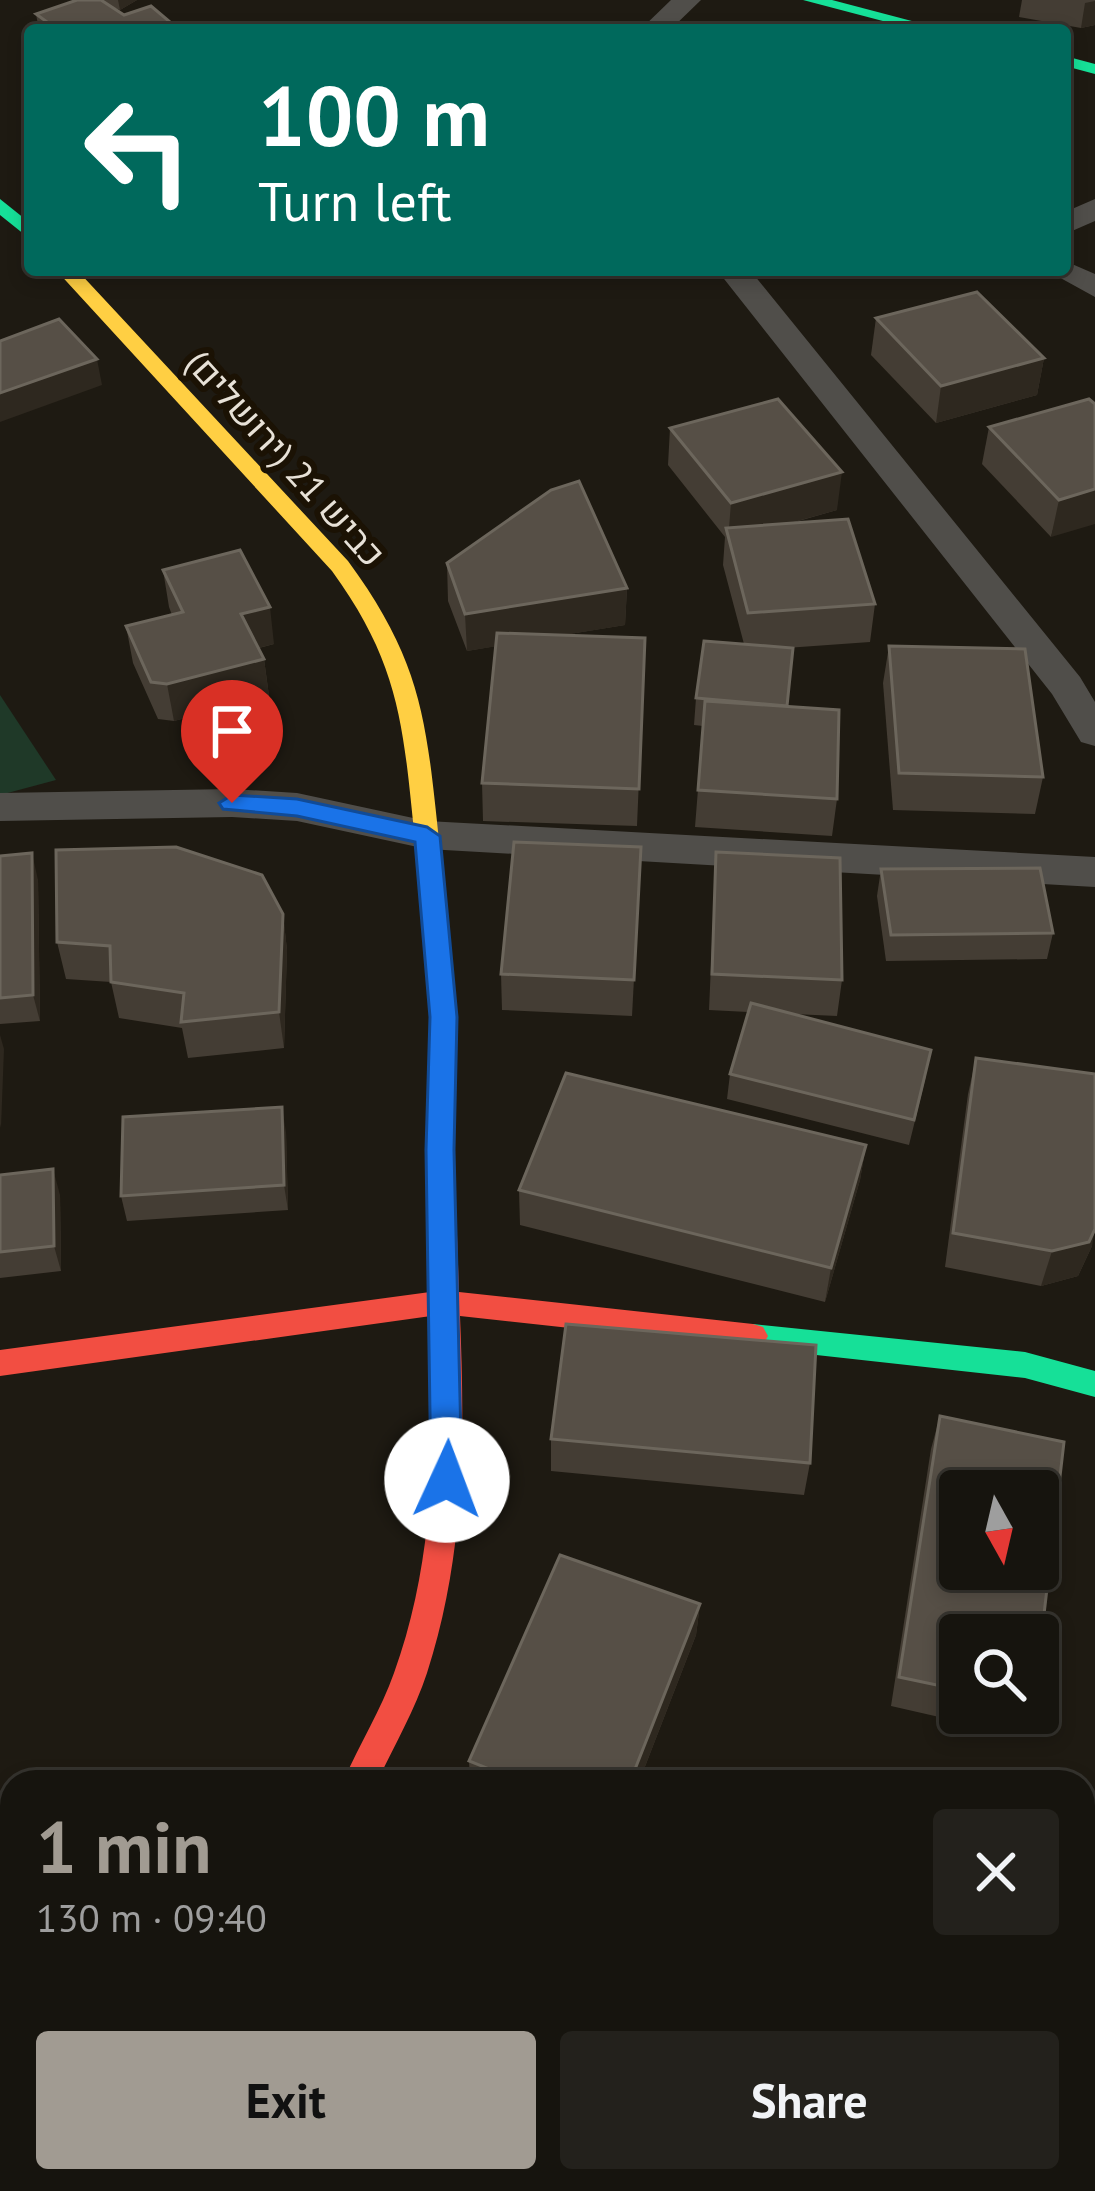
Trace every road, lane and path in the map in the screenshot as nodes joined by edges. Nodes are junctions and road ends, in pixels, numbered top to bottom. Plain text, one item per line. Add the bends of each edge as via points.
1 (687, 0) edge
2 (812, 0) edge
3 (661, 24) edge
4 (913, 24) edge
5 (0, 206) edge
6 (24, 228) edge
7 (71, 276) edge
8 (738, 276) edge
9 (1095, 734) edge
10 (0, 807) edge
11 (427, 836) junction
12 (1095, 872) edge
13 (445, 1302) junction
14 (0, 1364) edge
15 (1095, 1384) edge
16 (366, 1770) edge

1 - 3 street
2 - 4 main road
5 - 6 main road
7 - 11 main road, כביש 21 (ירושלים) via 374,613 404,693
8 - 9 street via 1066,686
10 - 11 street via 275,806
11 - 12 street
11 - 13 main road, כביש 21 (ירושלים) via 443,1017
13 - 14 main road
13 - 15 main road via 1025,1365
13 - 16 main road, כביש 21 (ירושלים) via 450,1440 440,1559 410,1676

